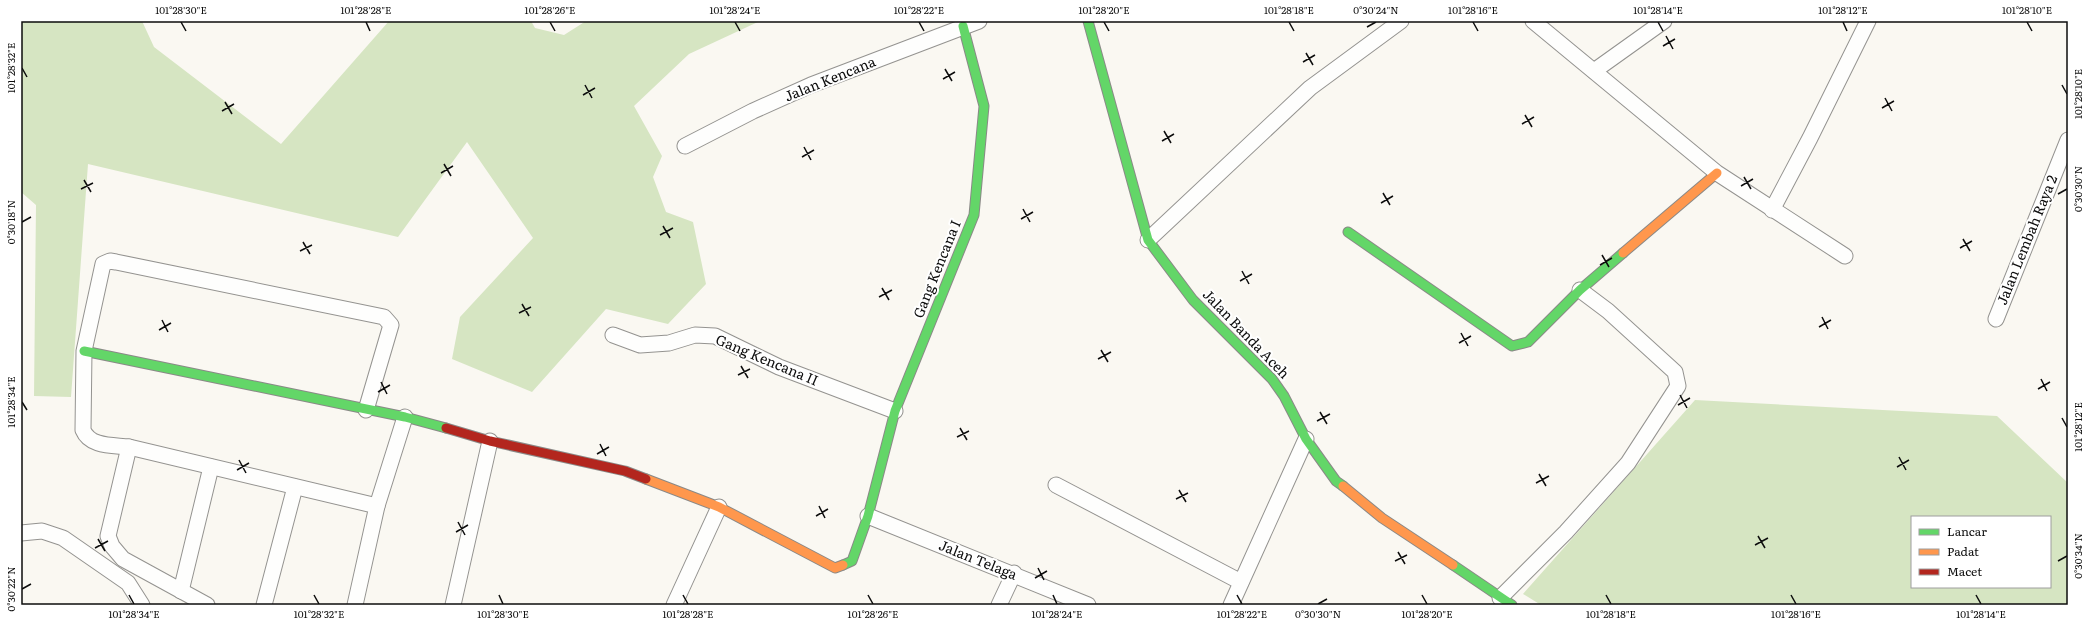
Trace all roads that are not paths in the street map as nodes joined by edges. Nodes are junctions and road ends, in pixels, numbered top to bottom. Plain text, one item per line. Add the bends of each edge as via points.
1 (979, 21) edge
2 (1088, 21) edge
3 (1401, 21) edge
4 (1533, 21) edge
5 (1664, 21) edge
6 (1868, 21) edge
7 (963, 26) junction
8 (1594, 71) junction
9 (685, 146) dead end
10 (2067, 146) edge
11 (1717, 173) junction
12 (1772, 210) junction
13 (1348, 232) dead end
14 (1148, 240) junction
15 (1846, 256) dead end
16 (1580, 290) junction
17 (1996, 318) dead end
18 (613, 335) dead end
19 (84, 351) junction
20 (366, 410) junction
21 (895, 411) junction
22 (405, 417) junction
23 (1306, 439) junction
24 (490, 442) junction
25 (129, 447) junction
26 (211, 466) junction
27 (1056, 485) dead end
28 (295, 487) junction
29 (377, 506) junction
30 (719, 507) junction
31 (868, 516) junction
32 (21, 533) edge
33 (1014, 573) junction
34 (1241, 582) junction
35 (182, 591) junction
36 (1506, 601) edge
37 (142, 605) edge
38 (207, 605) edge
39 (264, 605) edge
40 (355, 605) edge
41 (453, 605) edge
42 (674, 605) edge
43 (999, 605) edge
44 (1088, 605) edge
45 (1231, 605) edge

1 - 7 street, Jalan Kencana
2 - 14 street, Jalan Banda Aceh
3 - 14 street via 1310,88
4 - 8 street
5 - 8 street
6 - 12 street
7 - 9 street, Jalan Kencana via 753,110
7 - 21 street, Gang Kencana I via 984,106 974,215
8 - 11 street
10 - 17 street, Jalan Lembah Raya 2
11 - 12 street
11 - 16 street
12 - 15 street
13 - 16 street via 1512,346 1528,342
14 - 23 street, Jalan Banda Aceh via 1192,300 1272,379 1284,396
16 - 36 street via 1608,311 1675,372 1678,386 1628,463
18 - 21 street, Gang Kencana II via 640,345 669,342 695,335 715,336 779,367
19 - 20 street
19 - 20 street via 103,264 110,261 384,317 392,325
19 - 25 street via 84,434 93,442
20 - 22 street
21 - 31 street, Gang Kencana I
22 - 24 street
22 - 29 street
23 - 34 street
23 - 36 street, Jalan Banda Aceh via 1328,474 1336,481 1382,518
24 - 30 street via 626,471
24 - 41 street
25 - 26 street
25 - 35 street via 108,536 112,546 123,559
26 - 28 street
26 - 35 street
27 - 34 street
28 - 29 street
28 - 39 street
29 - 40 street
30 - 31 street, Gang Kencana I via 835,568 852,561
30 - 42 street
31 - 33 street, Jalan Telaga
32 - 37 street via 42,531 63,538 128,583
33 - 43 street
33 - 44 street, Jalan Telaga
34 - 45 street
35 - 38 street

